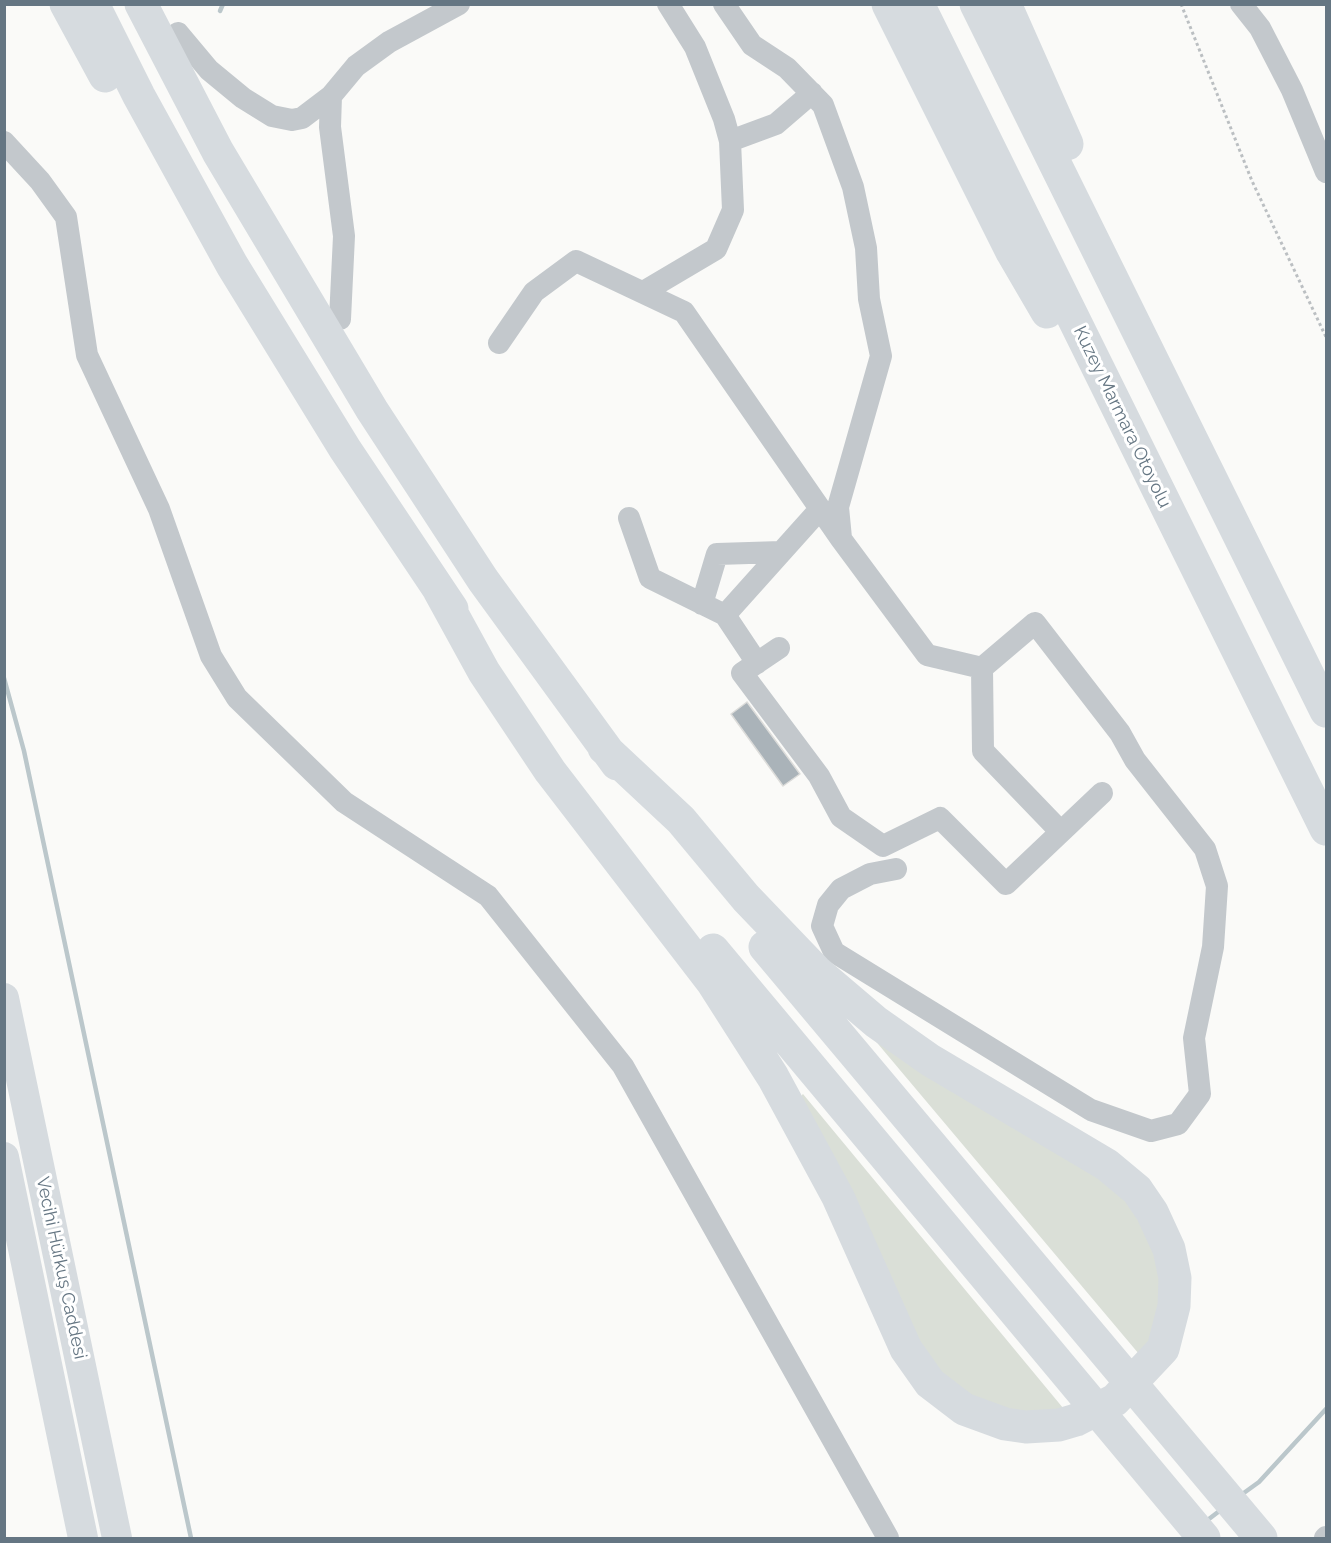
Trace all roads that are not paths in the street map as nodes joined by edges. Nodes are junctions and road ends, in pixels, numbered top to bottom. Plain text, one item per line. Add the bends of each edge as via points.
1 (66, 4) edge
2 (93, 4) edge
3 (141, 4) edge
4 (459, 4) edge
5 (668, 4) edge
6 (724, 4) edge
7 (888, 4) edge
8 (918, 4) edge
9 (976, 4) edge
10 (1005, 4) edge
11 (1241, 4) edge
12 (171, 19) edge
13 (812, 93) junction
14 (331, 96) junction
15 (730, 141) junction
16 (4, 142) edge
17 (1326, 172) edge
18 (645, 291) junction
19 (340, 319) junction
20 (268, 326) junction
21 (499, 344) dead end
22 (1150, 358) junction
23 (1122, 419) junction
24 (820, 509) junction
25 (629, 518) dead end
26 (841, 539) junction
27 (781, 552) junction
28 (439, 590) junction
29 (702, 604) junction
30 (724, 615) junction
31 (530, 647) junction
32 (779, 648) dead end
33 (757, 663) junction
34 (982, 668) junction
35 (1326, 711) edge
36 (604, 748) junction
37 (1102, 793) dead end
38 (1326, 829) edge
39 (1060, 831) junction
40 (896, 869) dead end
41 (4, 998) edge
42 (4, 1157) edge
43 (4, 1223) edge
44 (25, 1258) junction
45 (83, 1539) edge
46 (117, 1539) edge
47 (888, 1539) edge
48 (1204, 1539) edge
49 (1261, 1539) edge

1 - 20 highway via 168,186
2 - 20 highway
3 - 31 highway via 218,152 296,287 432,505
4 - 14 street via 381,48 356,66
5 - 15 street via 695,47
6 - 13 street via 752,45 787,68
7 - 23 highway via 1012,252 1070,350
8 - 23 highway, Kuzey Marmara Otoyolu
9 - 22 highway
10 - 22 highway via 1120,268
11 - 17 street via 1260,28 1292,90
12 - 14 street via 209,70 272,116 302,118
12 - 19 highway
13 - 15 street via 776,124
13 - 26 street via 823,105 853,187 881,356 838,507
14 - 19 street via 330,127 344,236
15 - 18 street via 733,210 716,249
16 - 47 street via 66,217 87,355 159,509 211,656 237,698 344,802 488,896 623,1066
18 - 21 street via 576,261 534,292
18 - 24 street via 684,312
19 - 31 highway
20 - 28 highway
22 - 35 highway
23 - 38 highway, Kuzey Marmara Otoyolu
24 - 26 street
24 - 27 street
25 - 29 street via 650,578
26 - 34 street via 927,655
27 - 29 street via 717,554
27 - 30 street
28 - 36 highway via 484,672 550,771 713,983 773,1077 838,1197 906,1349 924,1376 964,1409 1026,1427 1076,1420 1114,1400 1163,1349 1174,1306 1175,1278 1169,1249 1137,1190 1107,1165 930,1060 876,1022 816,971 746,898 681,820
28 - 48 highway via 606,818
29 - 30 street
30 - 33 street
31 - 36 highway
32 - 33 street
33 - 39 street via 742,673 819,776 841,817 883,846 940,818 1006,884
34 - 39 street via 984,751
34 - 40 street via 1035,623 1205,849 1217,886 1213,947 1194,1038 1200,1094 1178,1124 1151,1131 1091,1110 834,952 822,926 828,905 841,889 870,874
36 - 49 highway via 864,1066
37 - 39 street
41 - 46 main road, Vecihi Hürkuş Caddesi
42 - 44 main road, Vecihi Hürkuş Caddesi
43 - 44 street
44 - 45 main road, Vecihi Hürkuş Caddesi

